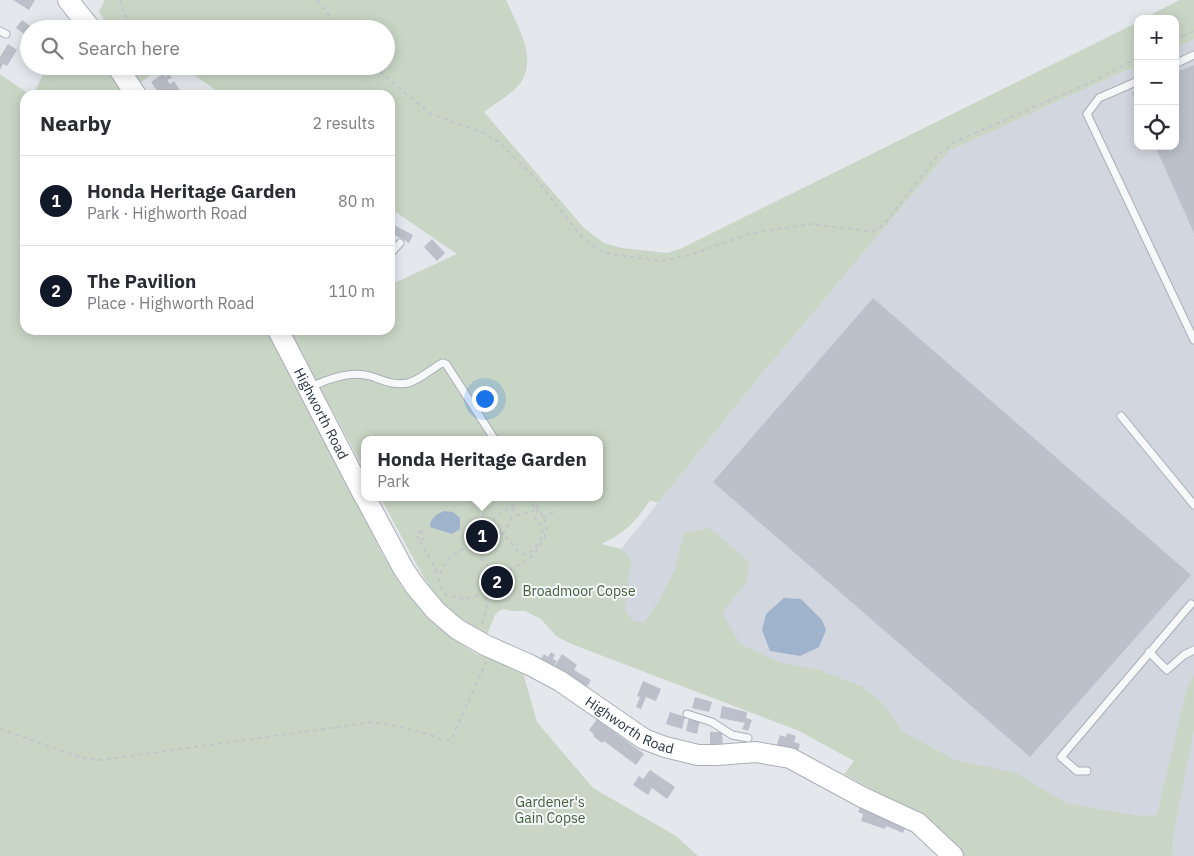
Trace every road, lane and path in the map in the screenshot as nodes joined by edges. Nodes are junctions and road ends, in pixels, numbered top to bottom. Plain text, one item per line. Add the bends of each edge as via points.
1 (68, 0) edge
2 (120, 0) edge
3 (318, 0) edge
4 (84, 20) edge
5 (128, 20) edge
6 (333, 20) edge
7 (1194, 31) edge
8 (1179, 38) edge
9 (1194, 55) edge
10 (1134, 60) edge
11 (1179, 62) edge
12 (123, 75) edge
13 (384, 75) edge
14 (1134, 83) edge
15 (133, 90) edge
16 (400, 243) dead end
17 (395, 248) edge
18 (281, 335) edge
19 (1194, 340) edge
20 (308, 389) junction
21 (1121, 416) dead end
22 (492, 436) edge
23 (361, 488) edge
24 (368, 501) edge
25 (482, 501) edge
26 (516, 501) edge
27 (531, 501) edge
28 (1194, 505) edge
29 (513, 507) junction
30 (537, 510) junction
31 (557, 510) dead end
32 (515, 514) junction
33 (543, 518) junction
34 (544, 528) junction
35 (503, 535) junction
36 (420, 541) dead end
37 (478, 543) junction
38 (506, 570) junction
39 (492, 571) junction
40 (439, 575) junction
41 (484, 594) junction
42 (1191, 604) dead end
43 (484, 644) junction
44 (1194, 650) edge
45 (1149, 652) junction
46 (687, 714) dead end
47 (0, 729) edge
48 (748, 738) dead end
49 (731, 745) junction
50 (1087, 771) dead end
51 (953, 856) edge

1 - 4 street
2 - 5 path
3 - 6 path
7 - 8 path
9 - 11 lane
10 - 13 path via 950,145 877,230 811,224 791,226 752,232 693,254 661,261 611,254 594,247 576,232 546,190 499,142 484,133 431,114
12 - 15 street
14 - 19 lane via 1099,98 1087,114
16 - 17 lane
18 - 20 street, Highworth Road
20 - 22 lane via 331,379 355,374 406,383 442,363 446,364
20 - 23 street, Highworth Road
21 - 28 lane
24 - 43 street, Highworth Road via 414,586 446,620
25 - 37 path via 486,528
26 - 29 path
27 - 30 path
29 - 32 path
29 - 35 path via 494,518 495,527
30 - 32 path
30 - 33 path
30 - 34 path via 536,521
31 - 33 path
32 - 35 path
33 - 34 path
34 - 35 path via 538,544 527,554 519,553
34 - 38 path via 538,550
36 - 40 path
37 - 39 path via 481,558
37 - 40 path via 454,555
38 - 39 path
38 - 41 path via 504,584
39 - 41 path
40 - 41 path via 447,595 464,599
41 - 43 path
42 - 45 lane
43 - 47 path via 451,740 444,741 432,735 373,722 102,760 82,758
43 - 49 street, Highworth Road via 560,681 649,742 698,755
44 - 45 lane via 1167,670
45 - 50 lane via 1061,757 1077,771
46 - 49 lane via 712,722
48 - 49 lane
49 - 51 street, Highworth Road via 798,761 860,797 918,823

